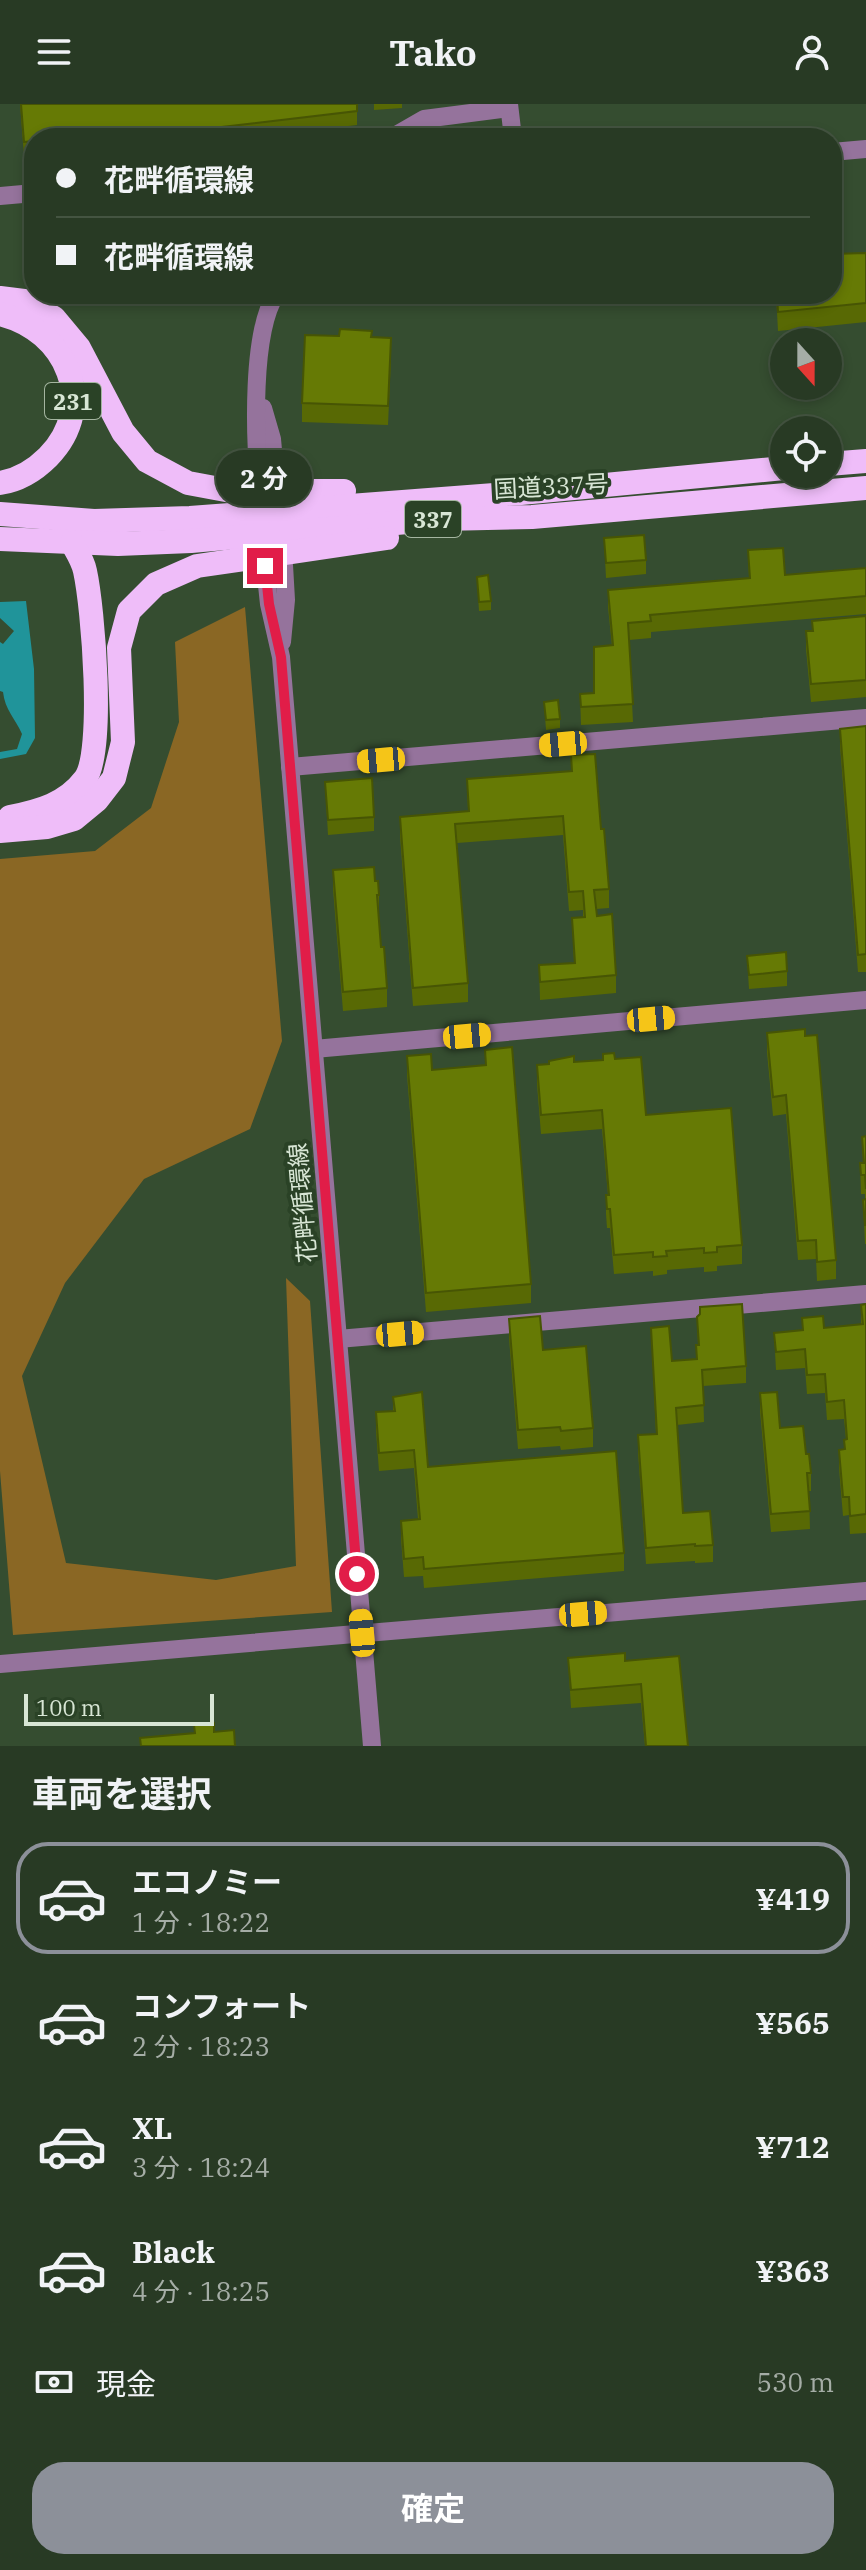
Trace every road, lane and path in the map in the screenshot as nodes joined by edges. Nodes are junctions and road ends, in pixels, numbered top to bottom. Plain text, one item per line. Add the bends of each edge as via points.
1 (509, 106) edge
2 (408, 128) edge
3 (512, 128) edge
4 (866, 149) edge
5 (842, 151) edge
6 (24, 194) edge
7 (0, 196) edge
8 (24, 301) edge
9 (29, 304) edge
10 (272, 304) edge
11 (1, 310) edge
12 (866, 461) edge
13 (842, 463) edge
14 (770, 469) edge
15 (0, 483) edge
16 (268, 483) dead end
17 (866, 488) edge
18 (521, 493) junction
19 (0, 514) edge
20 (532, 517) junction
21 (0, 539) edge
22 (72, 543) junction
23 (274, 565) dead end
24 (866, 718) edge
25 (290, 767) junction
26 (0, 819) edge
27 (0, 831) edge
28 (866, 1000) edge
29 (314, 1049) junction
30 (866, 1294) edge
31 (338, 1339) junction
32 (866, 1591) edge
33 (362, 1633) junction
34 (0, 1664) edge
35 (372, 1746) edge

1 - 2 street via 424,119
1 - 3 street
4 - 5 street
6 - 7 street
8 - 11 highway
9 - 18 highway via 54,318 79,348 123,432 147,461 188,483 231,491
10 - 16 street via 260,338 258,390 272,439
11 - 15 highway, 231 via 46,336 65,362 74,391 72,418 60,444 39,466
12 - 13 highway
14 - 18 highway, 国道337号 / 337
17 - 20 highway, 国道337号 / 337
18 - 19 highway, 国道337号 / 337 via 190,518 94,521
20 - 22 highway, 国道337号 / 337 via 442,519 191,541
20 - 27 highway via 197,566 156,584 129,611 119,648 123,742 114,778 74,819
21 - 22 highway, 国道337号 / 337
22 - 26 highway via 85,567 89,599 97,734 93,758 87,776 69,796 42,811
23 - 25 street, 花畔循環線 via 269,604 281,657
24 - 25 street
25 - 29 street, 花畔循環線
28 - 29 street
29 - 31 street, 花畔循環線
30 - 31 street
31 - 33 street, 花畔循環線
32 - 33 street
33 - 34 street
33 - 35 street, 花畔循環線

